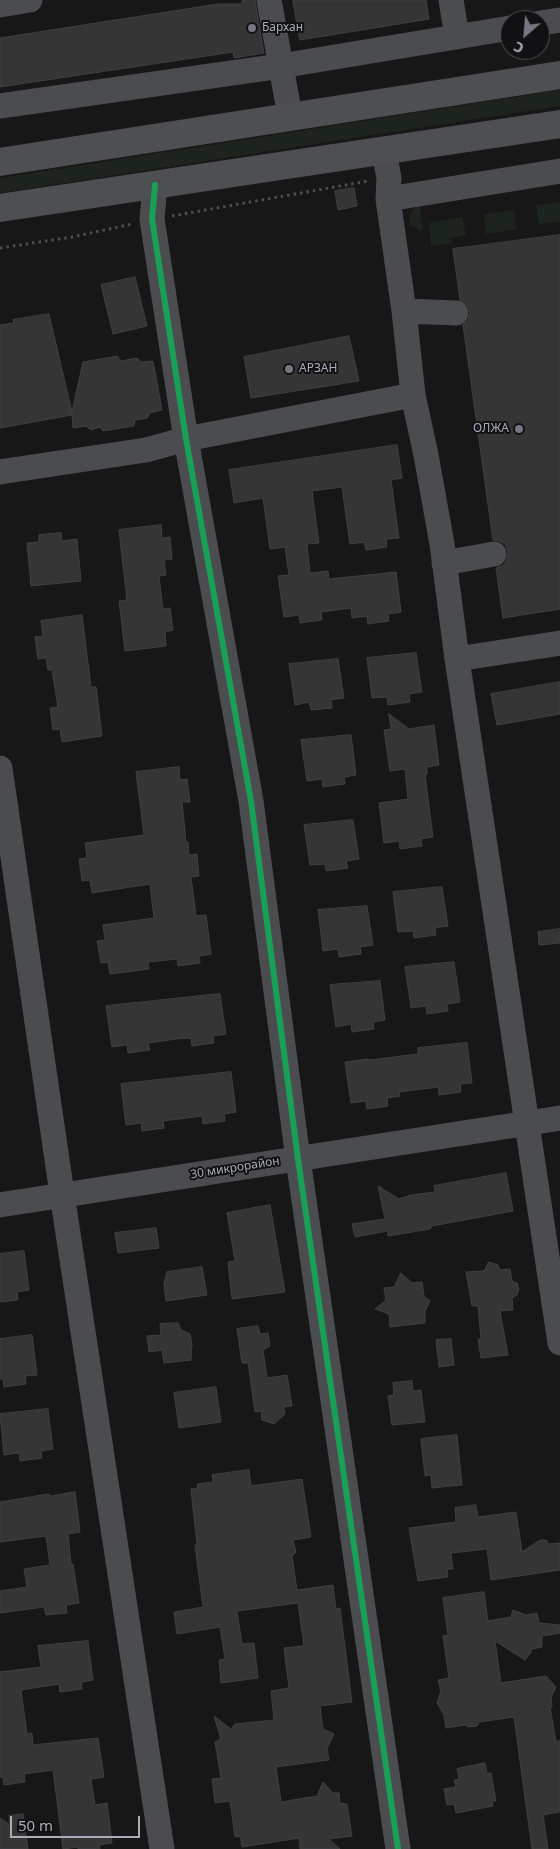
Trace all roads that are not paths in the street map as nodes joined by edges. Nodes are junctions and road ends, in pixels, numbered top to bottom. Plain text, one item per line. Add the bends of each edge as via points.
1 (30, 0) edge
2 (269, 0) edge
3 (451, 0) edge
4 (0, 5) edge
5 (500, 30) edge
6 (457, 37) junction
7 (281, 66) junction
8 (560, 75) edge
9 (0, 106) edge
10 (290, 116) junction
11 (560, 124) edge
12 (384, 151) junction
13 (0, 162) edge
14 (560, 171) edge
15 (155, 185) junction
16 (388, 188) junction
17 (0, 208) edge
18 (404, 311) junction
19 (456, 313) dead end
20 (413, 395) junction
21 (186, 439) junction
22 (0, 472) edge
23 (494, 554) dead end
24 (444, 563) junction
25 (560, 643) edge
26 (456, 659) junction
27 (0, 768) edge
28 (560, 1118) edge
29 (526, 1123) junction
30 (298, 1159) junction
31 (62, 1194) junction
32 (0, 1205) edge
33 (560, 1342) edge
34 (162, 1849) edge
35 (398, 1849) edge

1 - 4 street
2 - 7 street
3 - 6 street
5 - 6 street
6 - 7 street
7 - 9 street
7 - 10 street
8 - 10 main road
10 - 13 main road
11 - 12 main road
12 - 15 main road
12 - 16 street
14 - 16 street
15 - 17 main road
15 - 21 street via 152,219
16 - 18 street
18 - 19 street
18 - 20 street
20 - 21 street
20 - 24 street
21 - 22 street via 146,450
21 - 30 street via 251,801
23 - 24 street
24 - 26 street
25 - 26 street
26 - 29 street
27 - 31 street
28 - 29 street, 30 микрорайон
29 - 30 street, 30 микрорайон
29 - 33 street
30 - 31 street, 30 микрорайон
30 - 35 street
31 - 32 street, 30 микрорайон
31 - 34 street

